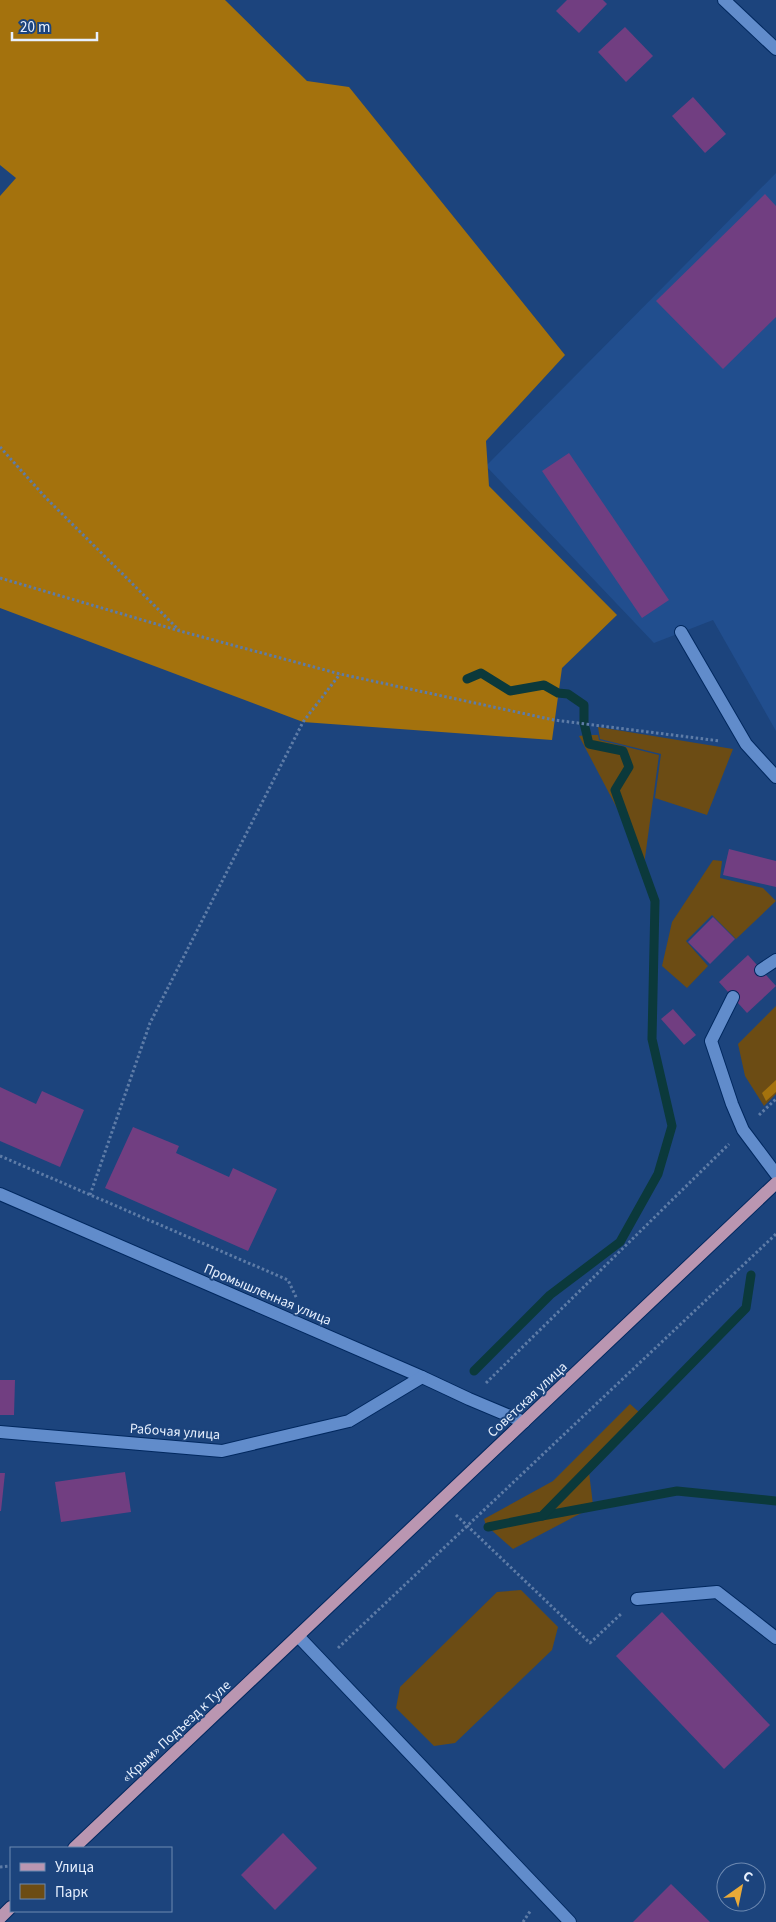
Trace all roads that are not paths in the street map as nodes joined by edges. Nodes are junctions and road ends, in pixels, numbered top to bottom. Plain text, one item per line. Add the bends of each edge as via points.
1 (724, 0) edge
2 (776, 50) edge
3 (681, 632) dead end
4 (776, 777) edge
5 (776, 960) edge
6 (761, 970) dead end
7 (733, 997) dead end
8 (776, 1174) edge
9 (776, 1183) edge
10 (0, 1194) edge
11 (422, 1377) junction
12 (524, 1422) junction
13 (0, 1432) edge
14 (637, 1599) road end
15 (298, 1636) junction
16 (776, 1638) edge
17 (75, 1847) edge
18 (10, 1908) edge
19 (0, 1918) edge
20 (570, 1922) edge

1 - 2 street
3 - 4 street via 746,744
5 - 6 street
7 - 8 street via 711,1040 743,1130
9 - 12 main road, Советская улица
10 - 11 street, Промышленная улица
11 - 12 street, Промышленная улица
11 - 13 street, Рабочая улица via 349,1421 222,1451
12 - 15 main road, Советская улица
14 - 16 street via 717,1592
15 - 17 main road, «Крым» Подъезд к Туле
15 - 20 street
18 - 19 main road

